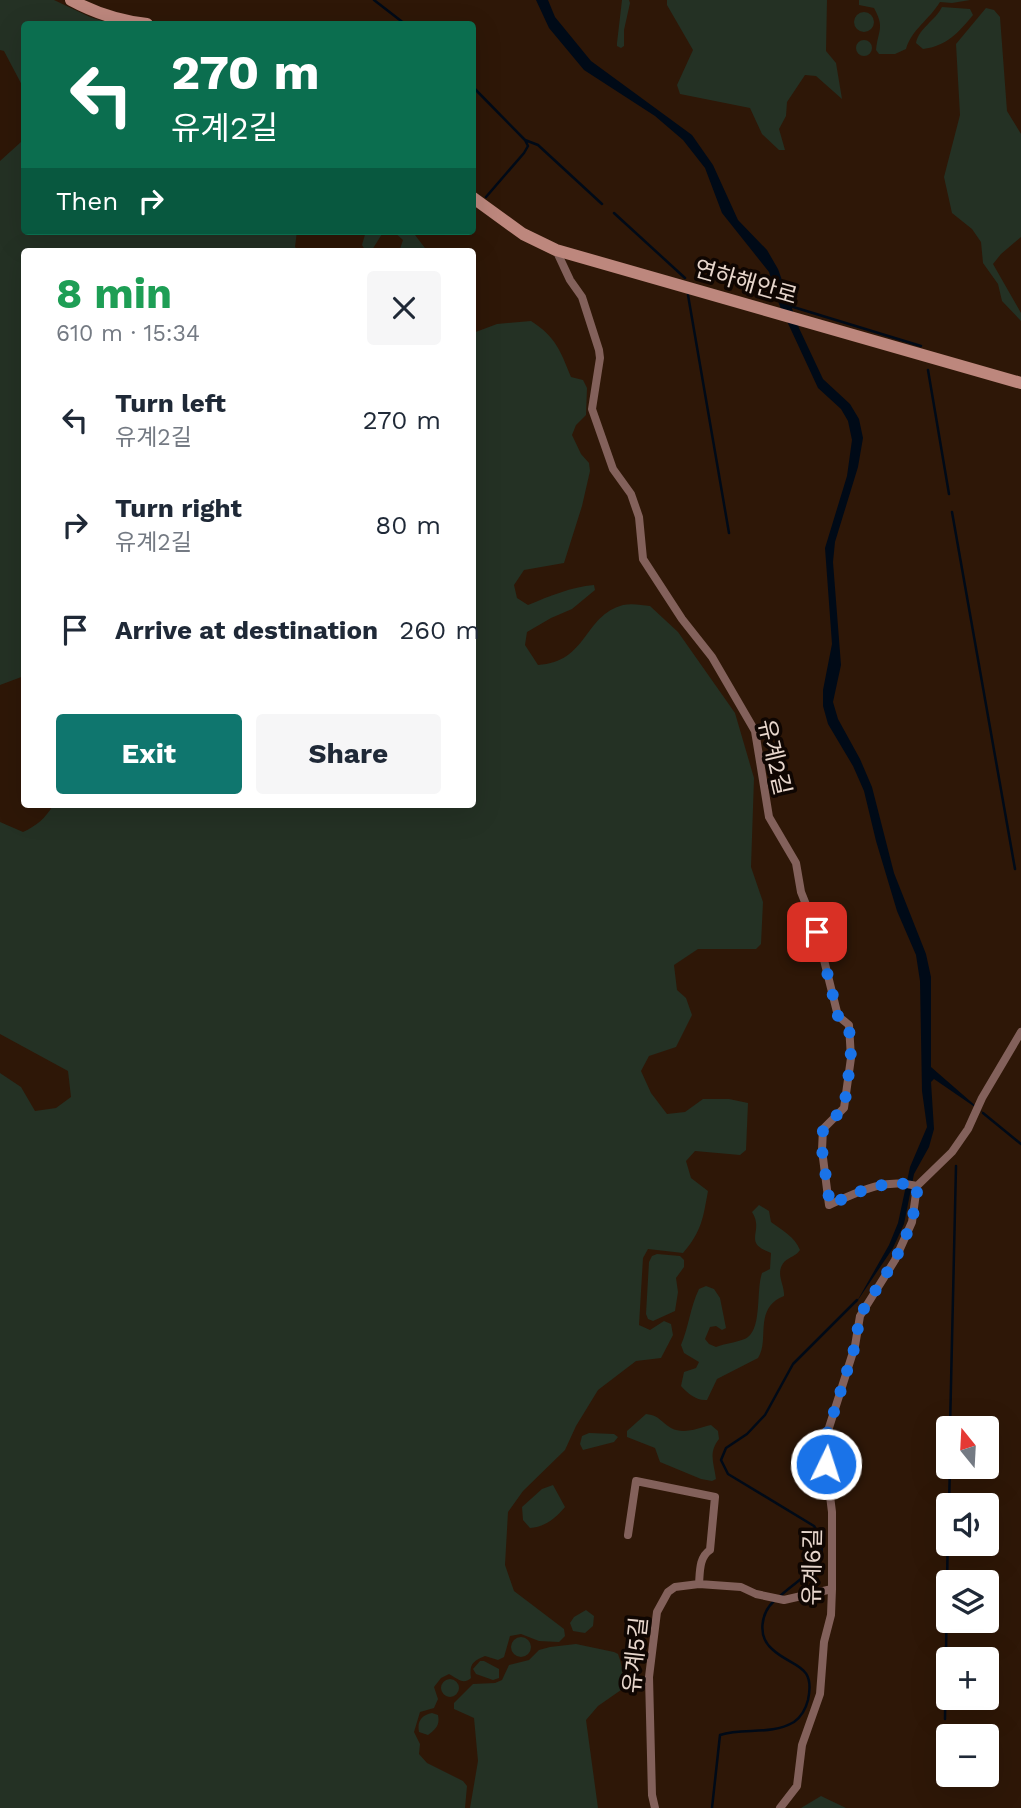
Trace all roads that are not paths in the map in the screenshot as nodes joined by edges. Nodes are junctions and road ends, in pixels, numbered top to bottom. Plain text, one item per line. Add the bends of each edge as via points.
1 (71, 0) edge
2 (123, 21) edge
3 (476, 200) edge
4 (556, 250) junction
5 (1021, 383) edge
6 (1021, 1032) edge
7 (918, 1186) junction
8 (628, 1535) dead end
9 (699, 1584) junction
10 (832, 1589) junction
11 (655, 1808) edge
12 (780, 1808) edge

1 - 2 street
3 - 4 street, 연하해안로 via 523,234
4 - 5 street, 연하해안로
4 - 7 street, 유계2길 via 582,297 599,349 592,409 613,469 631,494 639,517 642,559 712,657 755,731 769,817 796,863 838,1016 849,1026 851,1058 844,1108 823,1129 830,1205 862,1190 898,1182
6 - 7 street via 968,1129
7 - 10 street, 유계6길 via 912,1222 895,1260 860,1315 855,1346 826,1437
8 - 9 street via 636,1481 715,1497 710,1550 701,1563
9 - 10 street, 유계5길 via 741,1587 784,1600
9 - 11 street, 유계5길 via 675,1587 657,1612 649,1677
10 - 12 street, 유계6길 via 820,1694 802,1745 797,1786

